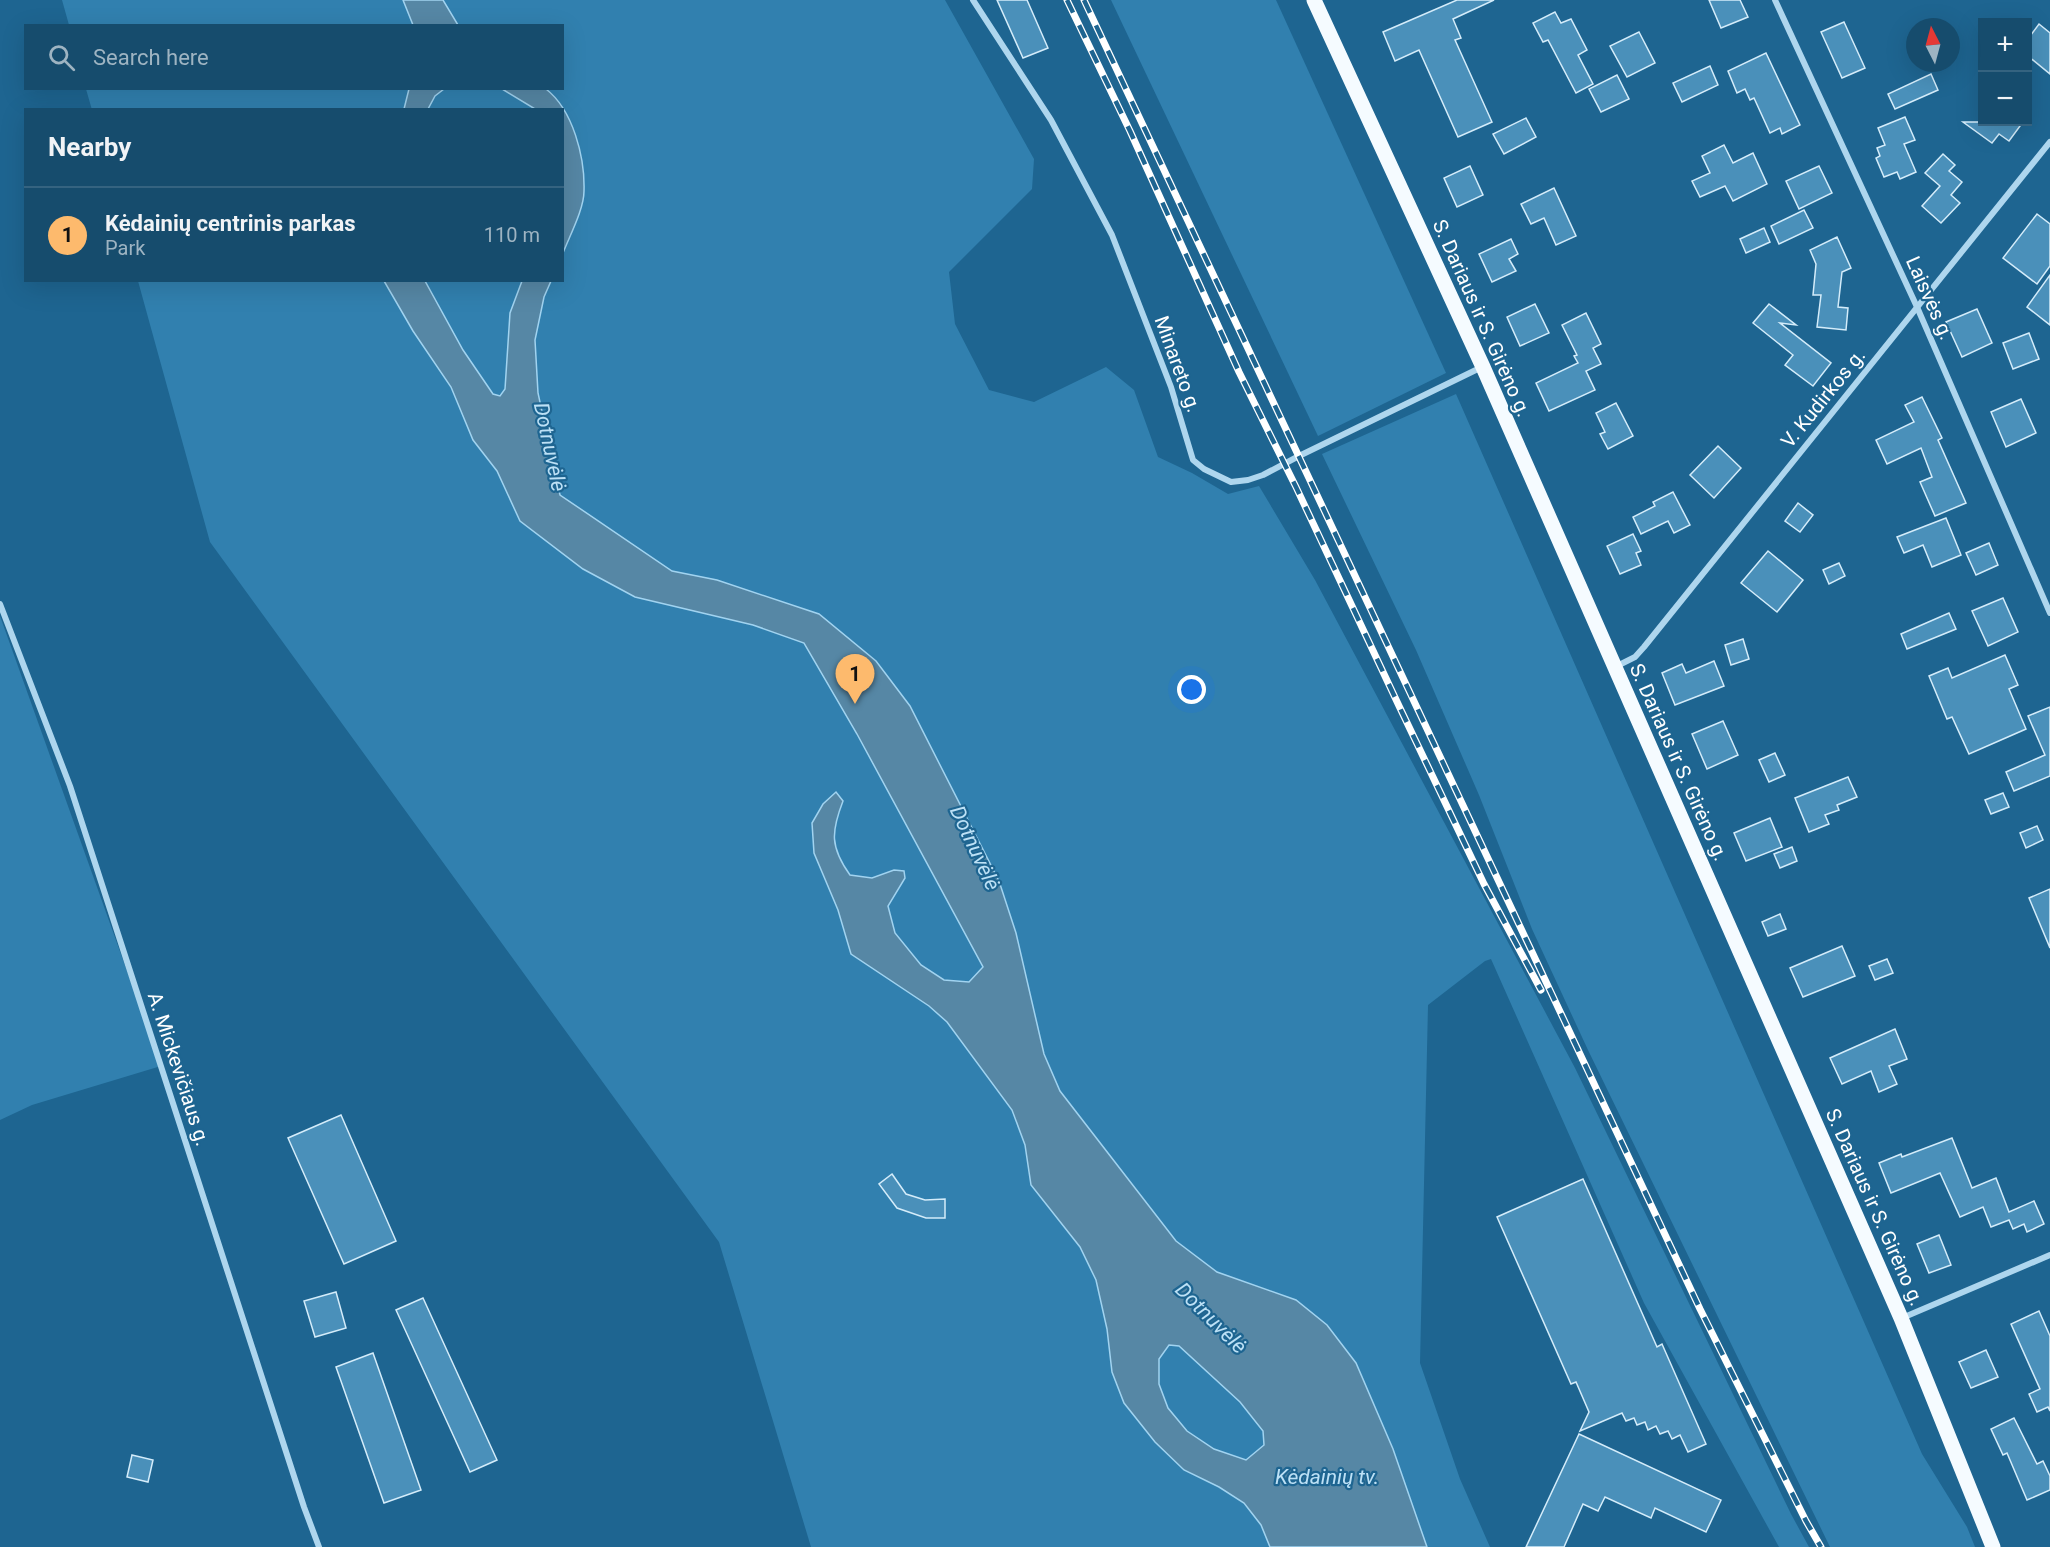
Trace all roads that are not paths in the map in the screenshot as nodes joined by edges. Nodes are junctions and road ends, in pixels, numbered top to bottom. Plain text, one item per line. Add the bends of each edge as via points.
1 (973, 0) edge
2 (1314, 0) edge
3 (1775, 0) edge
4 (2050, 142) edge
5 (1917, 308) junction
6 (1483, 367) junction
7 (0, 604) edge
8 (2050, 613) edge
9 (1614, 667) junction
10 (2050, 1255) edge
11 (1901, 1318) junction
12 (319, 1547) edge
13 (1994, 1547) edge

1 - 6 street, Minareto g. via 1051,120 1112,234 1171,387 1193,460 1204,469 1231,482 1255,478
2 - 6 main road, S. Dariaus ir S. Girėno g.
3 - 5 street, Laisvės g.
4 - 5 street, V. Kudirkos g.
5 - 8 street, Laisvės g.
5 - 9 street, V. Kudirkos g. via 1644,648
6 - 9 main road, S. Dariaus ir S. Girėno g.
7 - 12 street, A. Mickevičiaus g. via 70,786
9 - 11 main road, S. Dariaus ir S. Girėno g.
10 - 11 street
11 - 13 main road, S. Dariaus ir S. Girėno g.

